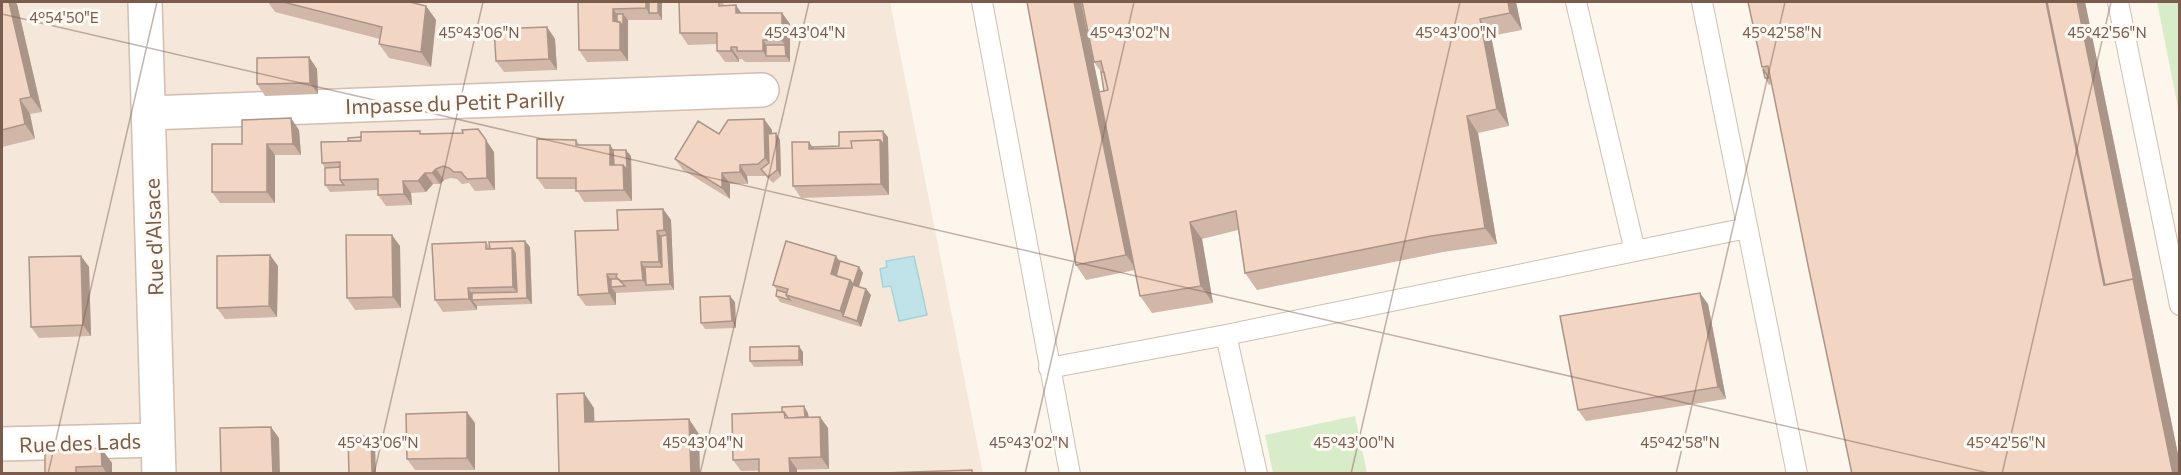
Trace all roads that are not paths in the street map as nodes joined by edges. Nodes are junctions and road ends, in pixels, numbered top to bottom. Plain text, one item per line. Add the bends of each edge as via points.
1 (145, 2) edge
2 (982, 2) edge
3 (1576, 2) edge
4 (1702, 2) edge
5 (2118, 2) edge
6 (762, 90) dead end
7 (149, 113) junction
8 (1747, 228) junction
9 (1635, 251) junction
10 (2180, 305) edge
11 (1226, 334) junction
12 (1049, 368) junction
13 (158, 440) junction
14 (2, 444) edge
15 (159, 474) edge
16 (1070, 474) edge
17 (1257, 474) edge
18 (1797, 474) edge

1 - 7 street, Rue d'Alsace
2 - 12 lane
3 - 9 lane
4 - 8 lane
5 - 10 lane
6 - 7 street, Impasse du Petit Parilly
7 - 13 street, Rue d'Alsace
8 - 9 lane
8 - 18 lane
9 - 11 lane
11 - 12 lane
11 - 17 lane
12 - 16 lane
13 - 14 street, Rue des Lads
13 - 15 street, Rue d'Alsace

